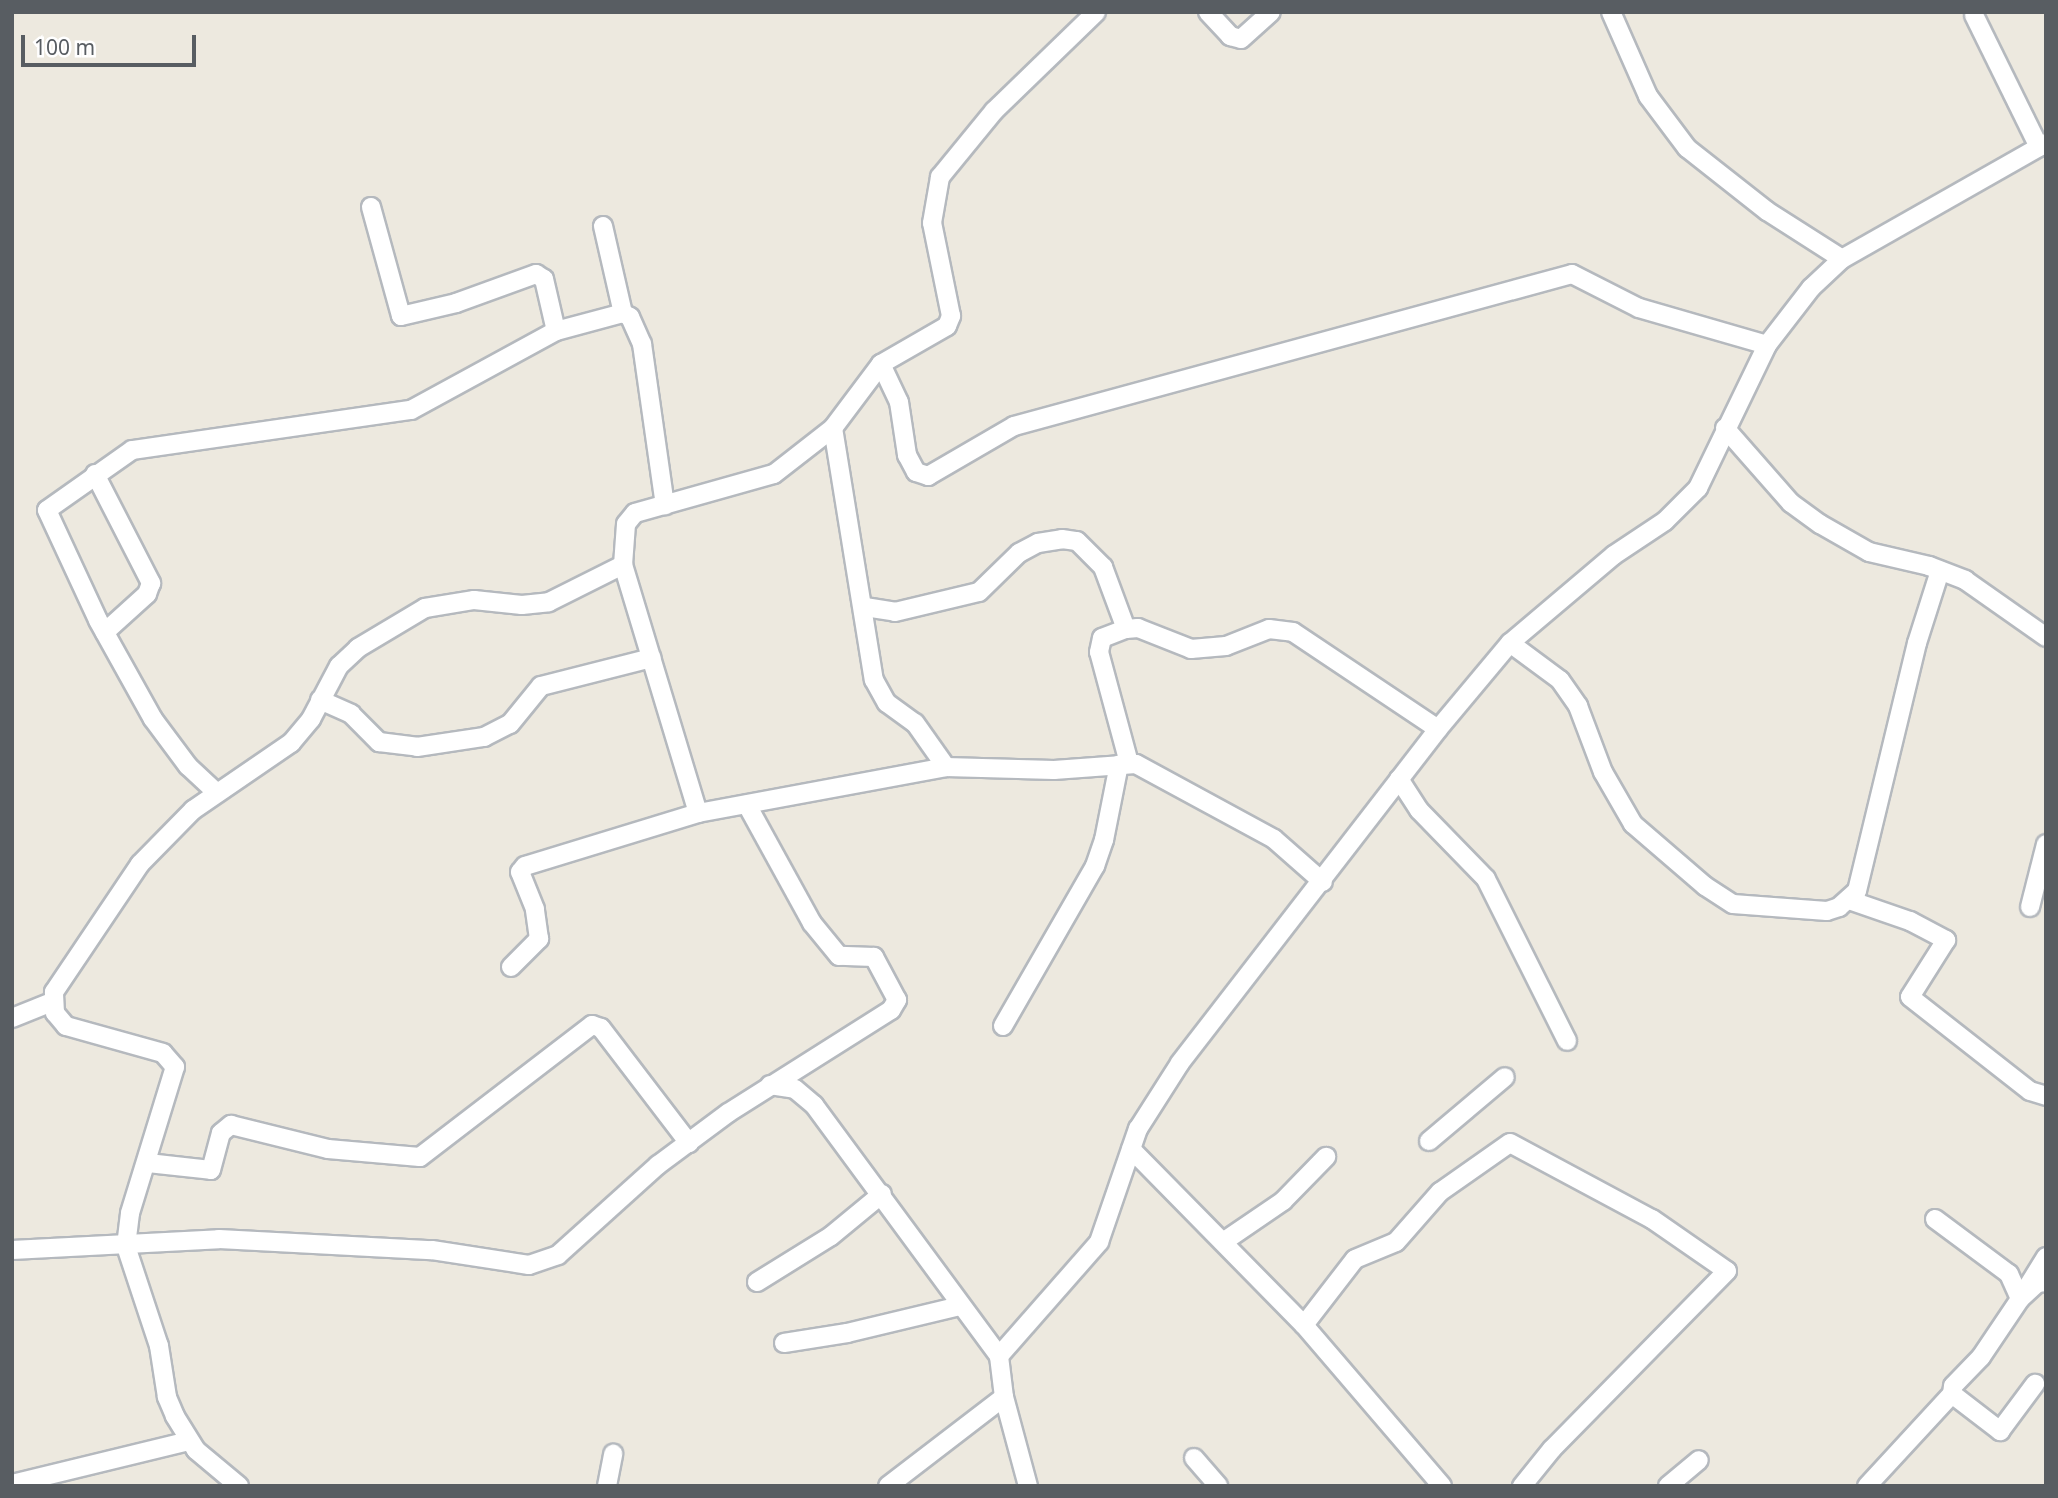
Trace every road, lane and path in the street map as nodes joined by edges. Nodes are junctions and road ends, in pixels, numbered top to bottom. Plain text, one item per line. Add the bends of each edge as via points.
1 (1096, 12) edge
2 (1208, 12) edge
3 (1271, 12) edge
4 (1611, 12) edge
5 (1974, 15) dead end
6 (2043, 145) edge
7 (371, 207) dead end
8 (603, 226) dead end
9 (1842, 259) junction
10 (623, 313) junction
11 (556, 331) junction
12 (1767, 345) junction
13 (881, 364) junction
14 (833, 428) junction
15 (1725, 428) junction
16 (95, 474) junction
17 (665, 505) junction
18 (623, 565) junction
19 (1940, 571) junction
20 (865, 607) junction
21 (1126, 629) junction
22 (105, 632) junction
23 (2046, 637) edge
24 (1510, 643) junction
25 (652, 658) junction
26 (320, 700) junction
27 (1438, 729) junction
28 (1124, 763) junction
29 (946, 766) junction
30 (1399, 779) junction
31 (217, 793) junction
32 (747, 804) junction
33 (698, 813) junction
34 (2046, 844) edge
35 (1323, 882) junction
36 (1849, 900) junction
37 (2030, 907) dead end
38 (511, 967) dead end
39 (52, 1002) junction
40 (12, 1018) edge
41 (1003, 1026) dead end
42 (1567, 1041) dead end
43 (1505, 1077) dead end
44 (770, 1085) junction
45 (2046, 1096) edge
46 (1429, 1142) dead end
47 (689, 1143) junction
48 (1130, 1149) junction
49 (1326, 1157) dead end
50 (148, 1163) junction
51 (882, 1194) junction
52 (1935, 1219) dead end
53 (1223, 1242) junction
54 (126, 1246) junction
55 (12, 1250) edge
56 (2046, 1257) edge
57 (757, 1282) dead end
58 (2046, 1282) edge
59 (2020, 1299) junction
60 (961, 1306) junction
61 (1685, 1321) dead end
62 (1304, 1325) junction
63 (784, 1343) dead end
64 (999, 1356) junction
65 (2035, 1384) dead end
66 (1952, 1394) junction
67 (1004, 1397) junction
68 (1596, 1397) dead end
69 (188, 1441) junction
70 (613, 1454) dead end
71 (1194, 1458) dead end
72 (1699, 1460) dead end
73 (12, 1484) edge
74 (239, 1486) edge
75 (607, 1486) edge
76 (888, 1486) edge
77 (1028, 1486) edge
78 (1218, 1486) edge
79 (1442, 1486) edge
80 (1522, 1486) edge
81 (1668, 1486) edge
82 (1867, 1486) edge

1 - 13 street via 994,111 940,177 932,223 951,316 947,326
2 - 3 street via 1230,36 1241,39
4 - 9 street via 1648,96 1687,148 1767,211
5 - 6 street
6 - 9 street
7 - 11 street via 401,316 456,303 536,274 544,279
8 - 10 street
9 - 12 street via 1811,288
10 - 11 street
10 - 17 street via 630,317 642,344
11 - 16 street via 411,410 132,450
12 - 13 street via 1667,318 1572,274 1014,426 928,476 916,472 907,455 899,402
12 - 15 street
13 - 14 street
14 - 17 street via 774,474
14 - 20 street
15 - 19 street via 1791,503 1820,524 1869,552
15 - 24 street via 1688,501 1579,583
16 - 22 street via 151,583 147,594
16 - 22 street via 47,510
17 - 18 street via 631,517 623,539
18 - 25 street
18 - 26 street via 549,602 522,605 474,600 425,608 349,655
19 - 23 street via 1965,580
19 - 36 street via 1917,643 1857,891
20 - 21 street via 895,612 979,592 1019,552 1046,540 1062,539 1077,541 1103,567
20 - 29 street via 880,694 915,723
21 - 27 street via 1138,628 1191,649 1226,646 1269,629 1293,632
21 - 28 street via 1102,638 1099,652
22 - 31 street via 153,719 188,766
24 - 27 street
24 - 36 street via 1560,680 1578,706 1603,772 1633,824 1722,900 1812,912 1839,907
25 - 26 street via 541,686 510,724 484,737 418,747 379,742 351,714
25 - 33 street
26 - 31 street via 291,743
27 - 30 street
28 - 29 street via 1054,770
28 - 35 street via 1274,839
28 - 41 street via 1095,866
29 - 32 street
30 - 35 street
30 - 42 street via 1419,810 1486,879
31 - 39 street via 173,828 140,864 59,982
32 - 33 street
32 - 44 street via 788,884 834,952 848,959 870,955 898,997 891,1010
33 - 38 street via 525,866 520,872 535,909 538,939
34 - 37 street
35 - 48 street via 1180,1063 1144,1116
36 - 45 street via 1910,921 1946,940 1910,997 2030,1091
39 - 40 street
39 - 50 street via 60,1021 71,1028 156,1051 173,1062 175,1074
43 - 46 street
44 - 47 street
44 - 51 street via 795,1088 814,1105
47 - 50 street via 601,1028 592,1025 420,1157 328,1149 231,1125 221,1133 211,1170
47 - 54 street via 558,1255 541,1263 256,1239
48 - 53 street
48 - 64 street via 1099,1242
49 - 53 street via 1283,1201
50 - 54 street via 130,1213
51 - 57 street via 831,1236
51 - 60 street
52 - 59 street via 2010,1274
53 - 62 street
54 - 55 street
54 - 69 street via 159,1346 166,1397
56 - 59 street
58 - 59 street via 2037,1283
59 - 66 street via 1981,1357 1953,1386
60 - 63 street via 847,1334
60 - 64 street
61 - 68 street via 1618,1368
62 - 79 street
62 - 80 street via 1355,1259 1396,1242 1440,1192 1510,1143 1652,1219 1727,1271 1552,1449
64 - 67 street
65 - 66 street via 2000,1431
66 - 82 street
67 - 76 street
67 - 77 street
69 - 73 street
69 - 74 street
70 - 75 street
71 - 78 street
72 - 81 street

